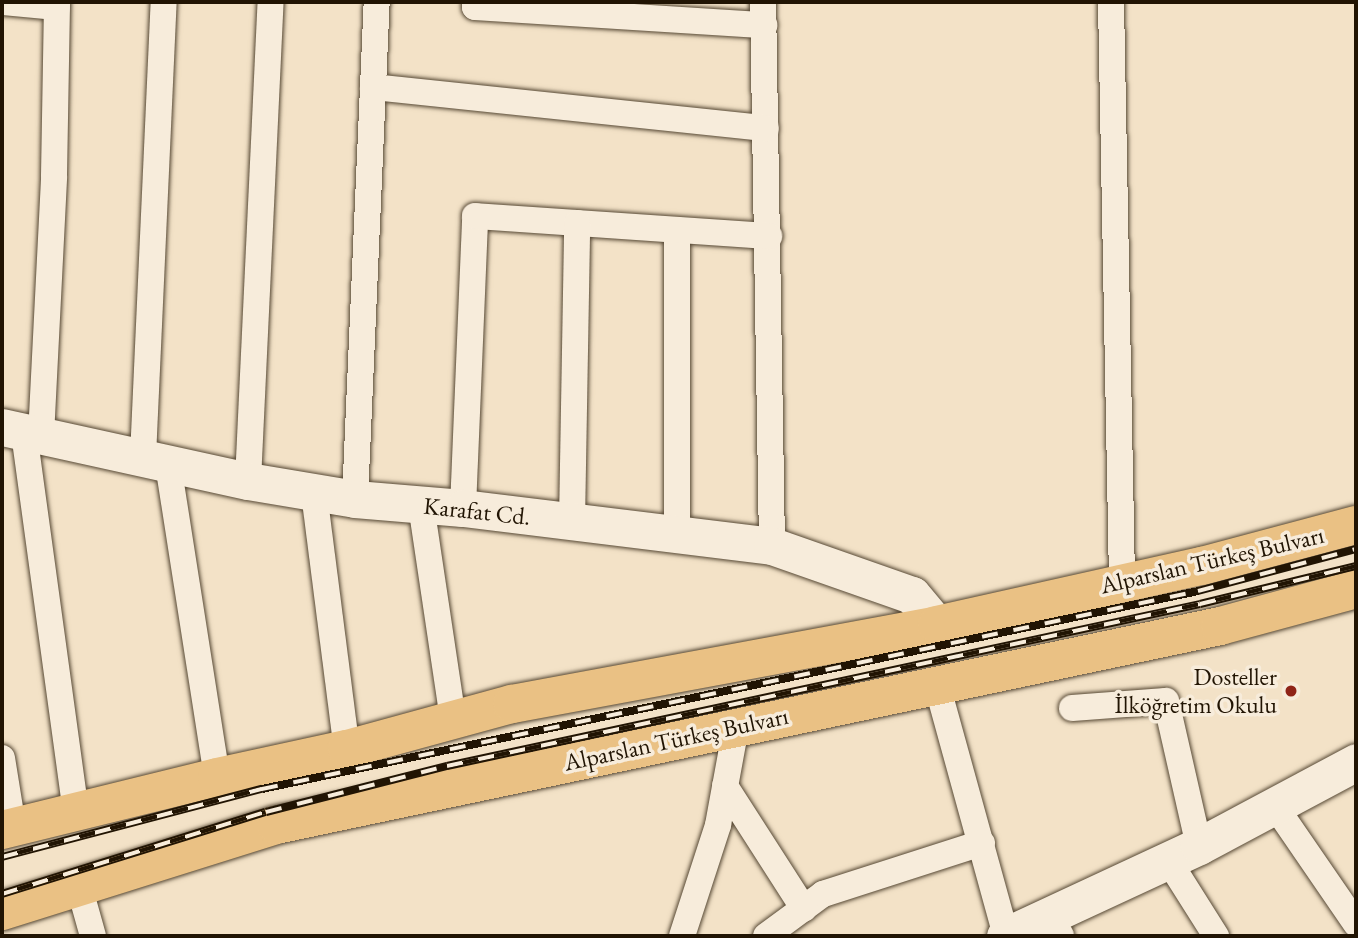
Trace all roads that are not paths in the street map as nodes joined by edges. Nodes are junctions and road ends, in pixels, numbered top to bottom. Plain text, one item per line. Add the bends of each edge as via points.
1 (3, 2) edge
2 (164, 2) edge
3 (271, 2) edge
4 (377, 2) edge
5 (475, 2) edge
6 (1111, 2) edge
7 (57, 4) edge
8 (575, 8) edge
9 (764, 13) edge
10 (373, 87) junction
11 (765, 128) junction
12 (578, 223) junction
13 (677, 230) junction
14 (769, 236) junction
15 (22, 432) edge
16 (155, 461) junction
17 (248, 481) junction
18 (314, 493) junction
19 (355, 499) junction
20 (421, 505) junction
21 (463, 508) junction
22 (572, 522) junction
23 (1356, 525) edge
24 (677, 533) junction
25 (772, 546) junction
26 (1122, 582) junction
27 (1356, 589) edge
28 (937, 625) junction
29 (936, 685) junction
30 (1072, 708) dead end
31 (453, 719) junction
32 (736, 727) junction
33 (347, 749) junction
34 (2, 758) edge
35 (1356, 762) edge
36 (217, 777) junction
37 (725, 786) junction
38 (1275, 806) junction
39 (76, 811) junction
40 (7, 829) edge
41 (982, 843) junction
42 (1183, 853) junction
43 (79, 886) junction
44 (804, 909) junction
45 (2, 911) edge
46 (1356, 924) edge
47 (1055, 925) edge
48 (93, 936) edge
49 (682, 936) edge
50 (766, 936) edge
51 (1006, 936) edge
52 (1216, 936) edge

1 - 7 street
2 - 16 street
3 - 17 street
4 - 10 street
5 - 8 street via 475,7
6 - 26 street
7 - 15 street via 54,176
8 - 9 street
9 - 11 street
10 - 11 street
10 - 19 street
11 - 14 street
12 - 13 street
12 - 21 street via 475,216
12 - 22 street
13 - 14 street
13 - 24 street
14 - 25 street
15 - 16 main road, Karafat Cd.
15 - 39 street
16 - 17 main road, Karafat Cd.
16 - 36 street
17 - 18 main road, Karafat Cd.
18 - 19 main road, Karafat Cd.
18 - 33 street
19 - 20 main road, Karafat Cd.
20 - 21 main road, Karafat Cd.
20 - 31 street
21 - 22 main road, Karafat Cd.
22 - 24 main road, Karafat Cd.
23 - 26 main road, Alparslan Türkeş Bulvarı
24 - 25 main road, Karafat Cd.
25 - 28 main road, Karafat Cd. via 912,595
26 - 28 main road, Alparslan Türkeş Bulvarı
27 - 29 main road, Alparslan Türkeş Bulvarı via 1220,626
28 - 31 main road, Alparslan Türkeş Bulvarı
29 - 32 main road, Alparslan Türkeş Bulvarı
29 - 41 street
30 - 42 street via 1166,701
31 - 33 main road, Alparslan Türkeş Bulvarı
32 - 37 street
32 - 43 main road, Alparslan Türkeş Bulvarı via 276,825
33 - 36 main road, Alparslan Türkeş Bulvarı
34 - 40 street
35 - 38 main road
36 - 39 main road, Alparslan Türkeş Bulvarı
37 - 44 street
37 - 49 street via 718,825
38 - 42 main road
38 - 46 street
39 - 40 main road, Alparslan Türkeş Bulvarı
41 - 44 street via 823,894
41 - 51 street
42 - 47 main road
42 - 52 street
43 - 45 main road, Alparslan Türkeş Bulvarı
43 - 48 street
44 - 50 street
47 - 51 main road

